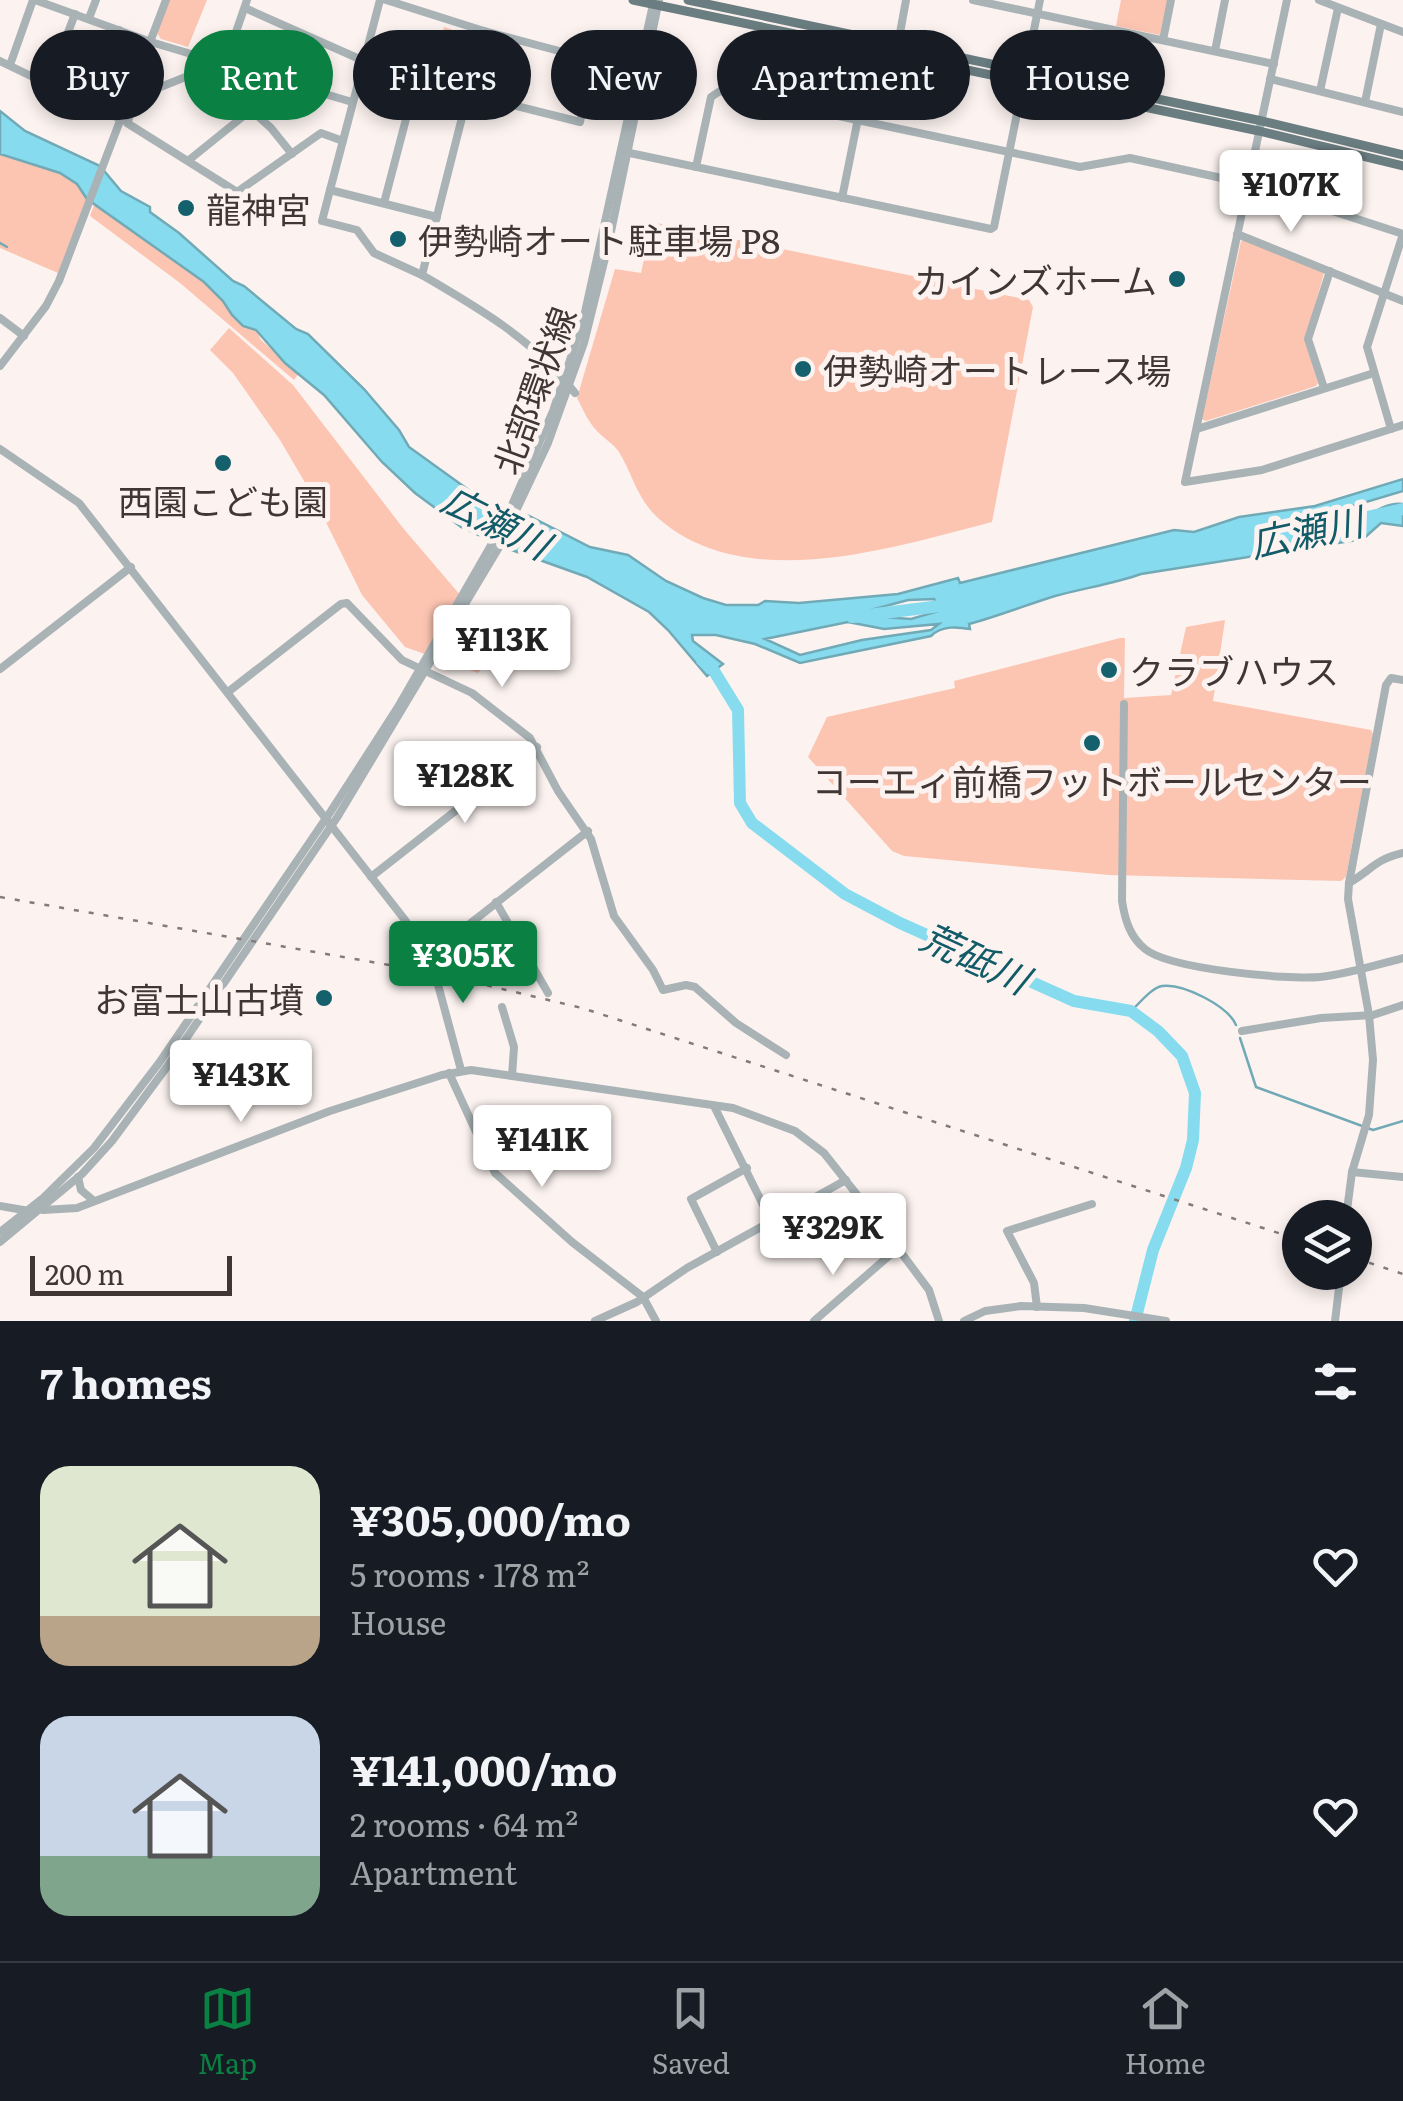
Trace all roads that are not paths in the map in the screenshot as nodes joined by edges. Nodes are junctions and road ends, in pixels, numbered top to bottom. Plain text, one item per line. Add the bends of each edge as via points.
1 (34, 0) edge
2 (96, 0) edge
3 (166, 0) edge
4 (383, 0) edge
5 (632, 0) edge
6 (688, 0) edge
7 (906, 0) edge
8 (973, 0) edge
9 (1040, 0) edge
10 (1171, 0) edge
11 (1225, 0) edge
12 (1287, 0) edge
13 (1319, 0) edge
14 (656, 2) edge
15 (246, 4) edge
16 (1338, 8) junction
17 (1040, 13) junction
18 (75, 14) junction
19 (89, 18) junction
20 (1381, 24) junction
21 (69, 30) edge
22 (119, 30) edge
23 (156, 30) edge
24 (234, 30) edge
25 (374, 30) edge
26 (481, 30) edge
27 (787, 30) edge
28 (831, 30) edge
29 (901, 30) edge
30 (1036, 30) edge
31 (1117, 30) edge
32 (1165, 30) edge
33 (1403, 32) edge
34 (1165, 40) edge
35 (531, 44) edge
36 (1215, 51) junction
37 (353, 56) edge
38 (0, 60) edge
39 (1274, 64) junction
40 (10, 65) junction
41 (30, 74) edge
42 (184, 78) edge
43 (1270, 80) junction
44 (717, 91) edge
45 (1320, 91) junction
46 (333, 96) edge
47 (353, 99) edge
48 (352, 102) junction
49 (1364, 102) junction
50 (1165, 106) edge
51 (531, 110) edge
52 (1403, 112) edge
53 (122, 120) edge
54 (239, 120) edge
55 (262, 120) edge
56 (405, 120) edge
57 (462, 120) edge
58 (858, 120) joint
59 (1017, 120) edge
60 (1261, 126) junction
61 (343, 141) junction
62 (624, 152) junction
63 (1011, 153) junction
64 (292, 154) junction
65 (1403, 156) edge
66 (189, 160) junction
67 (1403, 166) edge
68 (696, 167) junction
69 (1249, 184) junction
70 (330, 190) junction
71 (842, 198) junction
72 (384, 203) junction
73 (438, 217) junction
74 (1237, 234) junction
75 (1403, 234) edge
76 (1330, 271) junction
77 (422, 274) junction
78 (1383, 294) junction
79 (1403, 301) edge
80 (0, 318) edge
81 (24, 336) junction
82 (0, 366) edge
83 (1374, 374) junction
84 (1324, 388) junction
85 (575, 394) dead end
86 (1403, 426) edge
87 (1197, 429) junction
88 (1391, 429) junction
89 (0, 449) edge
90 (130, 568) junction
91 (425, 667) junction
92 (0, 669) edge
93 (1403, 680) edge
94 (228, 692) junction
95 (1124, 704) dead end
96 (537, 747) junction
97 (588, 832) junction
98 (1403, 853) edge
99 (370, 877) junction
100 (1350, 883) junction
101 (496, 902) junction
102 (430, 954) junction
103 (1403, 958) edge
104 (1360, 969) junction
105 (548, 993) dead end
106 (1403, 1005) edge
107 (502, 1007) dead end
108 (1368, 1015) junction
109 (1242, 1031) dead end
110 (786, 1055) dead end
111 (162, 1065) junction
112 (461, 1070) junction
113 (449, 1073) junction
114 (512, 1076) junction
115 (714, 1106) junction
116 (747, 1168) junction
117 (1352, 1172) junction
118 (1403, 1177) edge
119 (78, 1178) junction
120 (846, 1180) junction
121 (1348, 1200) edge
122 (95, 1201) junction
123 (1092, 1204) dead end
124 (0, 1206) edge
125 (40, 1210) junction
126 (28, 1211) junction
127 (772, 1223) junction
128 (0, 1232) edge
129 (0, 1242) edge
130 (898, 1248) junction
131 (717, 1252) junction
132 (1339, 1290) edge
133 (644, 1296) junction
134 (1037, 1308) junction
135 (969, 1320) edge
136 (595, 1321) edge
137 (656, 1321) edge
138 (814, 1321) edge
139 (939, 1321) edge
140 (1166, 1321) edge
141 (1335, 1321) edge

1 - 18 street
1 - 40 street
2 - 19 street
3 - 23 street
4 - 25 street
4 - 26 street
5 - 14 main road
6 - 28 main road
7 - 29 street
8 - 17 street
9 - 17 street
10 - 32 street
11 - 36 street
12 - 39 street
13 - 16 street
14 - 27 main road
14 - 62 street, 北部環状線
15 - 24 street
15 - 37 street
16 - 20 street
16 - 45 street
17 - 30 street
17 - 31 street
18 - 19 street
18 - 21 street
19 - 22 street
20 - 33 street
20 - 49 street
34 - 36 street
35 - 51 street via 593,60 580,122
36 - 39 street
38 - 40 street
39 - 43 street
40 - 41 street
42 - 66 street via 138,96 127,124
43 - 45 street
43 - 60 street
44 - 68 street
45 - 49 street
46 - 48 street
47 - 48 street
48 - 61 street
49 - 52 street
50 - 60 main road
53 - 81 street via 59,282
54 - 66 street
55 - 64 street
56 - 72 street
57 - 73 street
58 - 63 street
58 - 71 street
59 - 63 street
60 - 65 main road
60 - 67 main road
60 - 69 street
61 - 64 street via 322,134
61 - 70 street
62 - 68 street
62 - 91 street, 北部環状線 via 548,443 525,496
63 - 69 street via 1080,167 1130,158
63 - 71 street via 991,228
64 - 66 street via 237,192
68 - 71 street
69 - 74 street
69 - 75 street
70 - 72 street
70 - 77 street via 322,221 356,230 374,253
72 - 73 street
73 - 77 street
74 - 76 street
74 - 87 street
75 - 78 street
76 - 78 street
76 - 84 street via 1308,339
77 - 85 street via 494,316
78 - 79 street
78 - 83 street via 1367,347
80 - 81 street
81 - 82 street
83 - 84 street
83 - 88 street
84 - 87 street
86 - 88 street
87 - 88 street via 1184,482 1262,470
89 - 90 street via 70,496
90 - 92 street
90 - 94 street
91 - 94 street via 395,656 343,602
91 - 96 street via 492,706
91 - 111 street, 北部環状線 via 335,814
93 - 100 street via 1392,678 1386,685
94 - 99 street
95 - 104 street via 1122,902 1139,943 1171,962 1282,977
96 - 97 street via 558,792
96 - 99 street
97 - 101 street
97 - 110 street via 614,916 662,990 695,988
98 - 100 street via 1372,863
99 - 102 street
100 - 104 street
101 - 102 street
101 - 105 street
102 - 112 street
103 - 104 street
104 - 108 street
106 - 108 street
107 - 114 street via 514,1047
108 - 109 street
108 - 117 street via 1370,1115
111 - 119 street via 112,1141
111 - 126 street via 94,1148
112 - 113 street
112 - 114 street
113 - 122 street
113 - 133 street via 495,1173
114 - 115 street
115 - 116 street
115 - 120 street via 795,1131
116 - 127 street
116 - 131 street via 691,1199
117 - 118 street
117 - 121 street
119 - 122 street
119 - 125 street
120 - 127 street
120 - 130 street
122 - 125 street
123 - 134 street via 1008,1230 1034,1283
124 - 126 street
125 - 126 street
125 - 129 street
126 - 128 street
127 - 131 street
130 - 138 street
130 - 139 street via 928,1290
131 - 133 street
132 - 141 street
133 - 136 street
133 - 137 street
134 - 135 street via 1004,1307
134 - 140 street

